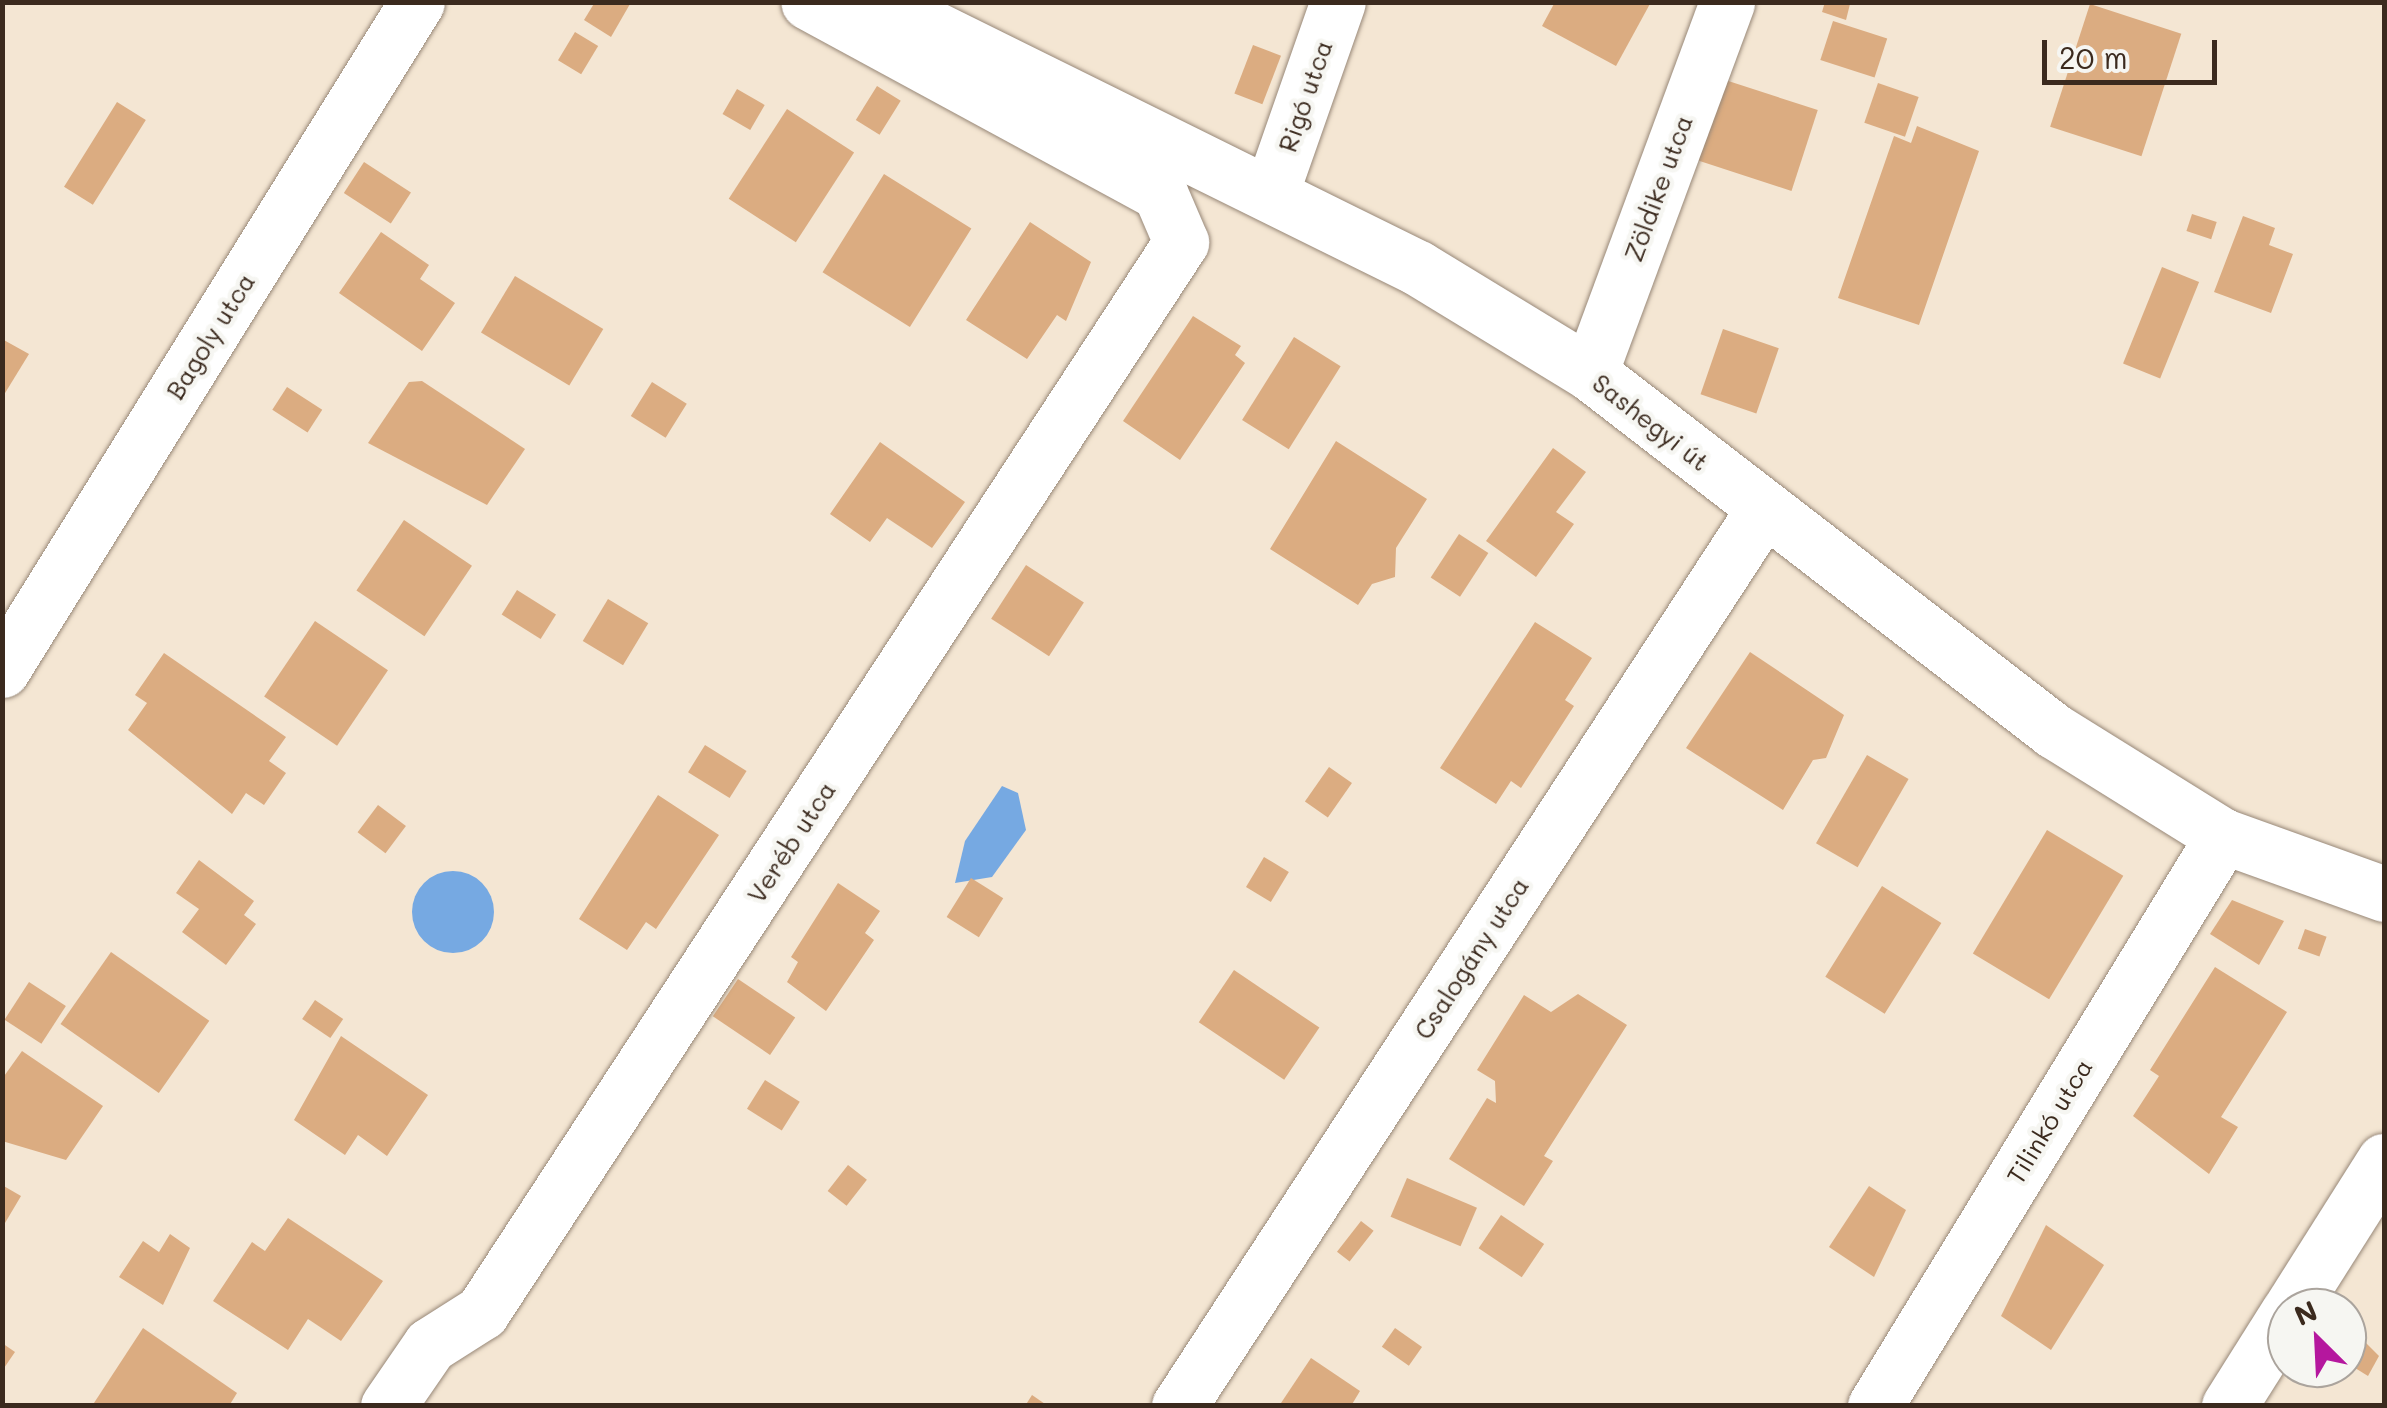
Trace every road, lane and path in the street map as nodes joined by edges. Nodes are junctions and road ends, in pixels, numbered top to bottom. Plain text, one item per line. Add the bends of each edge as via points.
1 (417, 2) edge
2 (808, 2) edge
3 (880, 2) edge
4 (1338, 2) edge
5 (1727, 2) edge
6 (1272, 190) junction
7 (1590, 374) junction
8 (1763, 510) junction
9 (2, 670) edge
10 (2223, 836) junction
11 (2384, 894) edge
12 (2384, 1161) edge
13 (2304, 1288) edge
14 (2267, 1346) edge
15 (388, 1406) edge
16 (1179, 1406) edge
17 (1875, 1406) edge
18 (2229, 1406) edge

1 - 9 street, Bagoly utca
2 - 15 street, Veréb utca via 1160,193 1179,225 1175,258 482,1312 430,1345
3 - 6 street, Sashegyi út
4 - 6 street, Rigó utca
5 - 7 street, Zöldike utca
6 - 7 street, Sashegyi út
7 - 8 street, Sashegyi út
8 - 10 street, Sashegyi út via 2054,730
8 - 16 street, Csalogány utca
10 - 11 street, Sashegyi út
10 - 17 street, Tilinkó utca
12 - 13 street
14 - 18 street

